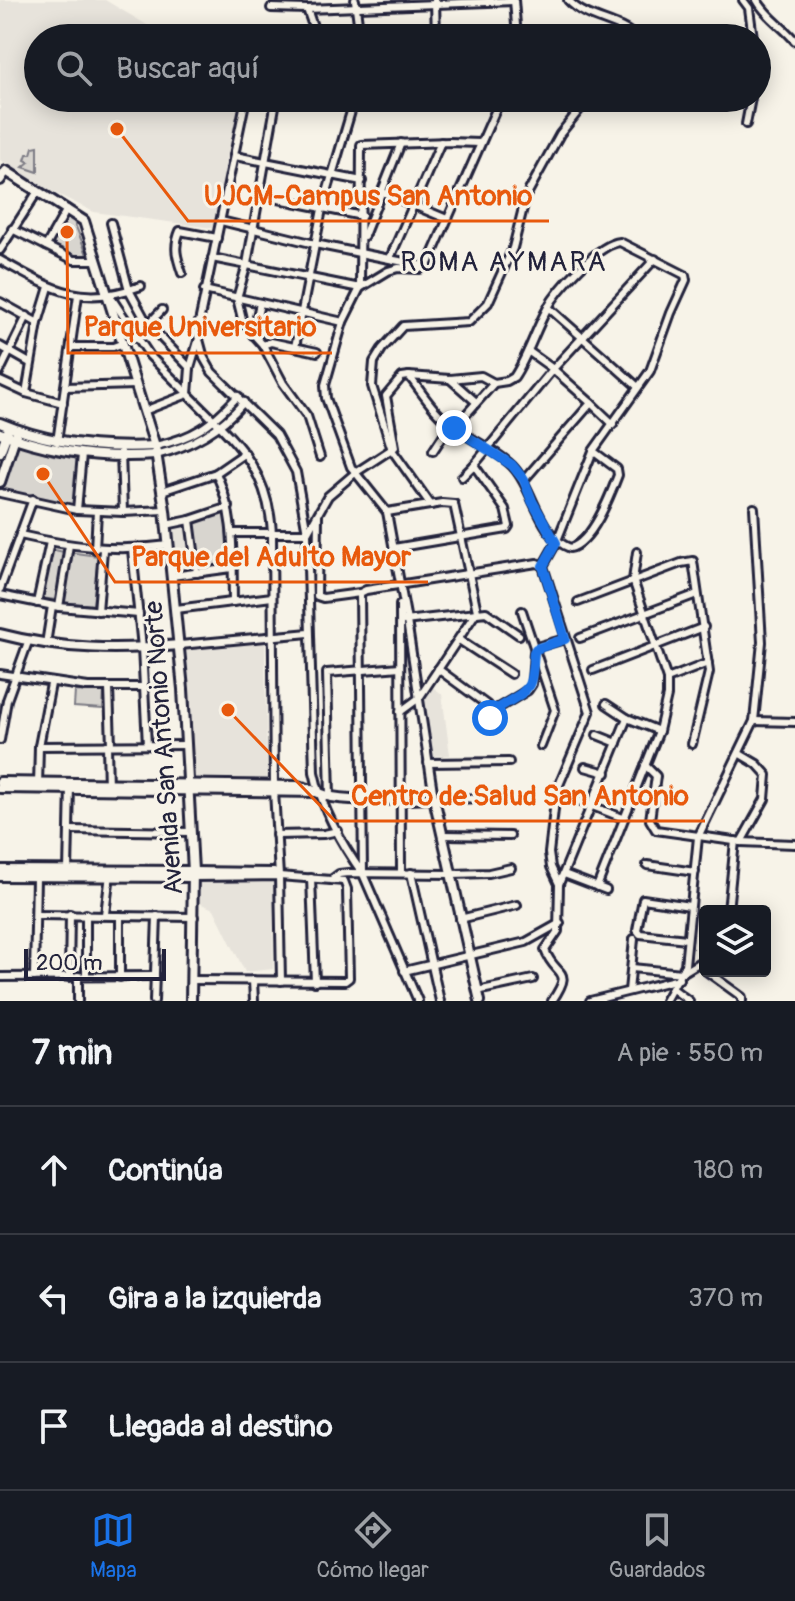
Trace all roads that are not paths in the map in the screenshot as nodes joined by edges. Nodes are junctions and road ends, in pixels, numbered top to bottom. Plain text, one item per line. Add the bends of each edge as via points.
1 (568, 0) edge
2 (743, 0) edge
3 (757, 0) edge
4 (514, 1) edge
5 (435, 2) edge
6 (355, 4) edge
7 (271, 8) dead end
8 (307, 9) junction
9 (312, 24) edge
10 (358, 24) edge
11 (436, 24) edge
12 (516, 24) edge
13 (611, 24) edge
14 (751, 24) edge
15 (795, 41) edge
16 (243, 112) edge
17 (274, 112) edge
18 (351, 112) edge
19 (494, 112) edge
20 (578, 112) edge
21 (748, 112) edge
22 (746, 124) dead end
23 (441, 142) junction
24 (401, 143) junction
25 (480, 143) junction
26 (235, 156) junction
27 (267, 161) junction
28 (3, 169) edge
29 (331, 174) junction
30 (0, 180) edge
31 (362, 181) junction
32 (38, 191) junction
33 (382, 192) junction
34 (259, 195) junction
35 (414, 205) junction
36 (67, 209) junction
37 (322, 209) junction
38 (362, 216) junction
39 (447, 219) junction
40 (221, 221) junction
41 (111, 223) dead end
42 (12, 229) junction
43 (253, 229) junction
44 (217, 238) junction
45 (362, 240) junction
46 (315, 244) junction
47 (46, 246) junction
48 (0, 250) edge
49 (361, 253) junction
50 (212, 258) junction
51 (390, 258) junction
52 (655, 259) junction
53 (0, 260) edge
54 (98, 260) junction
55 (247, 264) junction
56 (427, 266) junction
57 (182, 273) dead end
58 (308, 279) junction
59 (141, 286) dead end
60 (49, 287) junction
61 (360, 288) junction
62 (129, 290) junction
63 (204, 290) junction
64 (108, 293) junction
65 (78, 295) junction
66 (237, 298) junction
67 (0, 302) edge
68 (260, 303) junction
69 (548, 307) junction
70 (162, 310) dead end
71 (301, 314) junction
72 (27, 316) junction
73 (343, 322) junction
74 (38, 323) junction
75 (147, 323) junction
76 (252, 335) junction
77 (584, 337) junction
78 (135, 338) junction
79 (198, 341) junction
80 (121, 344) junction
81 (263, 345) junction
82 (0, 346) edge
83 (71, 347) junction
84 (295, 347) junction
85 (9, 351) junction
86 (528, 351) junction
87 (317, 352) dead end
88 (30, 363) junction
89 (190, 368) junction
90 (553, 369) junction
91 (0, 371) edge
92 (409, 376) junction
93 (450, 379) junction
94 (0, 381) edge
95 (494, 383) junction
96 (136, 385) junction
97 (65, 387) junction
98 (638, 387) junction
99 (26, 393) junction
100 (188, 394) junction
101 (238, 396) junction
102 (244, 402) junction
103 (476, 402) junction
104 (63, 403) junction
105 (591, 403) junction
106 (144, 411) junction
107 (0, 423) edge
108 (217, 424) junction
109 (613, 424) junction
110 (452, 426) junction
111 (10, 433) edge
112 (57, 445) junction
113 (486, 449) junction
114 (392, 450) junction
115 (155, 451) junction
116 (433, 451) dead end
117 (593, 451) junction
118 (0, 452) edge
119 (121, 453) junction
120 (245, 453) junction
121 (82, 454) junction
122 (320, 457) dead end
123 (474, 465) junction
124 (216, 473) junction
125 (355, 473) junction
126 (462, 477) dead end
127 (524, 480) junction
128 (0, 482) edge
129 (162, 491) junction
130 (0, 493) edge
131 (33, 499) junction
132 (431, 505) junction
133 (229, 507) junction
134 (754, 508) dead end
135 (77, 510) junction
136 (165, 510) junction
137 (97, 511) junction
138 (318, 511) junction
139 (123, 512) junction
140 (387, 512) junction
141 (190, 520) junction
142 (166, 525) junction
143 (232, 533) junction
144 (272, 533) junction
145 (307, 533) junction
146 (20, 535) junction
147 (459, 537) junction
148 (50, 542) junction
149 (556, 543) junction
150 (69, 545) junction
151 (169, 545) junction
152 (394, 548) junction
153 (99, 550) junction
154 (132, 550) junction
155 (637, 552) dead end
156 (543, 566) junction
157 (232, 568) junction
158 (197, 573) junction
159 (467, 574) junction
160 (172, 576) junction
161 (633, 580) junction
162 (400, 585) junction
163 (0, 589) edge
164 (360, 593) junction
165 (697, 594) junction
166 (0, 595) edge
167 (272, 597) junction
168 (233, 602) junction
169 (578, 602) dead end
170 (37, 603) junction
171 (55, 607) junction
172 (176, 609) junction
173 (98, 611) junction
174 (477, 611) junction
175 (522, 611) dead end
176 (643, 613) junction
177 (139, 614) junction
178 (404, 621) junction
179 (704, 627) junction
180 (309, 633) junction
181 (0, 634) edge
182 (519, 635) dead end
183 (272, 637) junction
184 (580, 638) dead end
185 (565, 639) junction
186 (459, 640) junction
187 (28, 642) junction
188 (46, 644) junction
189 (180, 645) junction
190 (655, 646) junction
191 (142, 648) junction
192 (534, 652) junction
193 (708, 663) junction
194 (400, 667) junction
195 (361, 669) junction
196 (438, 669) junction
197 (593, 670) dead end
198 (0, 674) edge
199 (511, 674) dead end
200 (14, 678) junction
201 (667, 679) junction
202 (51, 684) junction
203 (144, 687) junction
204 (109, 688) junction
205 (419, 698) junction
206 (606, 704) dead end
207 (400, 712) junction
208 (627, 718) junction
209 (754, 721) junction
210 (795, 722) edge
211 (659, 731) junction
212 (597, 735) dead end
213 (0, 740) edge
214 (617, 743) junction
215 (692, 744) dead end
216 (109, 745) junction
217 (147, 745) junction
218 (186, 745) junction
219 (39, 746) junction
220 (541, 746) dead end
221 (740, 754) junction
222 (509, 762) dead end
223 (428, 763) junction
224 (645, 765) junction
225 (585, 767) dead end
226 (606, 773) junction
227 (0, 786) edge
228 (38, 786) junction
229 (70, 786) junction
230 (108, 787) junction
231 (188, 788) junction
232 (274, 788) junction
233 (318, 792) junction
234 (556, 792) junction
235 (330, 797) junction
236 (434, 798) junction
237 (402, 799) junction
238 (508, 799) dead end
239 (363, 800) junction
240 (593, 805) junction
241 (623, 818) junction
242 (69, 830) junction
243 (338, 831) junction
244 (190, 832) junction
245 (276, 835) junction
246 (444, 835) junction
247 (510, 836) dead end
248 (698, 837) junction
249 (738, 841) junction
250 (795, 844) edge
251 (647, 865) dead end
252 (511, 868) dead end
253 (401, 872) junction
254 (695, 872) junction
255 (0, 873) edge
256 (411, 873) junction
257 (68, 874) junction
258 (193, 874) junction
259 (363, 874) junction
260 (452, 874) junction
261 (564, 874) junction
262 (109, 875) junction
263 (279, 876) junction
264 (36, 877) junction
265 (311, 878) junction
266 (331, 880) junction
267 (559, 884) junction
268 (597, 887) junction
269 (606, 890) dead end
270 (517, 905) dead end
271 (729, 905) edge
272 (690, 906) junction
273 (70, 914) junction
274 (86, 914) junction
275 (105, 914) junction
276 (36, 915) junction
277 (120, 916) junction
278 (157, 916) junction
279 (194, 917) junction
280 (460, 919) junction
281 (560, 923) junction
282 (634, 939) dead end
283 (687, 939) junction
284 (469, 955) junction
285 (685, 960) junction
286 (431, 964) junction
287 (697, 964) joint
288 (632, 968) junction
289 (404, 971) junction
290 (78, 976) junction
291 (86, 976) junction
292 (155, 976) junction
293 (680, 976) junction
294 (0, 977) edge
295 (34, 977) junction
296 (69, 977) junction
297 (120, 977) junction
298 (715, 977) edge
299 (533, 979) dead end
300 (192, 980) junction
301 (253, 980) junction
302 (281, 981) junction
303 (315, 982) junction
304 (673, 989) junction
305 (477, 991) junction
306 (629, 991) junction
307 (78, 1001) edge
308 (154, 1001) edge
309 (191, 1001) edge
310 (254, 1001) edge
311 (418, 1001) edge
312 (440, 1001) edge
313 (480, 1001) edge
314 (552, 1001) edge
315 (590, 1001) edge
316 (665, 1001) edge
317 (689, 1001) edge
318 (742, 1001) edge

1 - 13 street via 583,14
2 - 14 street
3 - 15 street
4 - 5 street
4 - 12 street
5 - 6 street
5 - 11 street
6 - 8 street
6 - 10 street
7 - 8 street
8 - 9 street
16 - 26 street
17 - 27 street
18 - 29 street
19 - 25 street
20 - 114 street via 526,196 513,248 488,303 469,322 403,326 374,362 372,386
21 - 22 street
23 - 24 street
23 - 25 street
23 - 35 street
24 - 31 street via 361,145
24 - 33 street
25 - 39 street
26 - 27 street
26 - 40 street
27 - 29 street
27 - 34 street
28 - 30 street
28 - 32 street
29 - 31 street
29 - 37 street
31 - 38 street
32 - 36 street
32 - 42 street
33 - 35 street
33 - 45 street
34 - 37 street
34 - 43 street
35 - 39 street
35 - 51 street
36 - 47 street
36 - 54 street, Avenida San Antonio Norte via 81,217
37 - 38 street
37 - 46 street
38 - 45 street
39 - 56 street
40 - 43 street
40 - 44 street
41 - 62 street
42 - 47 street
42 - 48 street
43 - 46 street
43 - 55 street
44 - 50 street
44 - 57 street via 180,231 175,254
45 - 49 street
46 - 49 street
46 - 58 street
47 - 54 street via 74,260
49 - 51 street
49 - 61 street
50 - 55 street
50 - 63 street
51 - 56 street
52 - 69 street via 613,243 595,254
52 - 77 street
52 - 98 street via 686,280 650,371
53 - 60 street
54 - 64 street, Avenida San Antonio Norte
55 - 58 street
55 - 66 street
56 - 61 street via 388,271
58 - 61 street
58 - 71 street
59 - 62 street
60 - 65 street
60 - 74 street
61 - 73 street
62 - 64 street
62 - 75 street
63 - 66 street
63 - 79 street
64 - 65 street
64 - 78 street
64 - 80 street, Avenida San Antonio Norte
65 - 83 street
66 - 68 street
66 - 76 street
67 - 72 street
68 - 71 street
68 - 76 street
69 - 77 street
69 - 86 street
70 - 75 street
71 - 73 street
71 - 84 street
72 - 74 street
72 - 85 street
73 - 125 street via 326,398
74 - 88 street
75 - 78 street
75 - 89 street
76 - 81 street
77 - 90 street
77 - 98 street
78 - 100 street
79 - 89 street
79 - 101 street via 212,372
80 - 83 street
80 - 96 street, Avenida San Antonio Norte
81 - 84 street
81 - 122 street via 307,416
82 - 85 street
83 - 97 street
84 - 87 street
85 - 88 street
85 - 91 street
86 - 90 street
86 - 95 street via 514,377
88 - 99 street
89 - 100 street
90 - 105 street
90 - 113 street
92 - 93 street
92 - 110 street
92 - 114 street via 386,396 395,434
93 - 95 street via 481,376
93 - 103 street
94 - 99 street
95 - 103 street
96 - 97 street
96 - 106 street, Avenida San Antonio Norte
97 - 104 street
98 - 109 street
99 - 104 street
100 - 106 street
100 - 108 street
101 - 102 street
101 - 108 street
102 - 108 street
102 - 145 street via 286,451 296,472
103 - 110 street
104 - 112 street
105 - 109 street
105 - 127 street
106 - 115 street, Avenida San Antonio Norte
107 - 111 street
108 - 115 street
108 - 120 street
109 - 117 street
110 - 113 street
110 - 116 street
111 - 112 street
111 - 118 street
111 - 128 street
112 - 119 street
112 - 121 street
113 - 123 street
113 - 127 street via 512,465
114 - 125 street
114 - 132 street
115 - 119 street
115 - 129 street, Avenida San Antonio Norte
117 - 149 street
117 - 149 street via 617,469 610,497 579,545
119 - 121 street
119 - 139 street
120 - 124 street
120 - 144 street via 263,481
121 - 135 street
123 - 126 street
123 - 147 street via 505,509 509,526
124 - 129 street
124 - 133 street
125 - 138 street
125 - 140 street
127 - 149 street
129 - 136 street, Avenida San Antonio Norte
130 - 131 street
131 - 135 street
131 - 146 street
132 - 140 street
132 - 147 street via 454,504
133 - 141 street
133 - 143 street
134 - 209 street via 762,642
135 - 137 street
136 - 139 street
136 - 142 street, Avenida San Antonio Norte
137 - 139 street
137 - 153 street
138 - 145 street
138 - 164 street via 317,596
140 - 152 street
141 - 142 street
141 - 158 street
142 - 151 street, Avenida San Antonio Norte
143 - 144 street
143 - 157 street
144 - 145 street
144 - 167 street
145 - 180 street
146 - 148 street
146 - 163 street
147 - 152 street
147 - 159 street
148 - 150 street
148 - 170 street
149 - 156 street
150 - 153 street
150 - 171 street
151 - 154 street
151 - 160 street, Avenida San Antonio Norte
152 - 162 street
153 - 154 street
153 - 173 street
154 - 177 street
155 - 161 street
156 - 159 street
156 - 185 street
157 - 158 street
157 - 168 street
158 - 160 street
159 - 162 street
159 - 174 street
160 - 172 street, Avenida San Antonio Norte
161 - 165 street via 693,561
161 - 169 street
161 - 176 street
162 - 164 street
162 - 178 street
164 - 195 street
165 - 176 street
165 - 179 street
166 - 170 street
167 - 168 street
167 - 183 street
168 - 172 street
170 - 171 street
171 - 173 street
171 - 188 street
172 - 189 street, Avenida San Antonio Norte
173 - 177 street
174 - 178 street
174 - 182 street
174 - 186 street
175 - 192 street
176 - 184 street
176 - 190 street
177 - 191 street
178 - 194 street
178 - 205 street
179 - 190 street
179 - 193 street
180 - 183 street
180 - 233 street
181 - 187 street
183 - 189 street
183 - 232 street
185 - 192 street
185 - 234 street via 590,712
186 - 196 street
186 - 199 street
187 - 188 street
187 - 200 street
188 - 191 street
189 - 191 street
189 - 218 street, Avenida San Antonio Norte
190 - 197 street
190 - 201 street
191 - 203 street
192 - 196 street via 532,684 498,708 493,719 487,705
192 - 220 street via 555,710
193 - 201 street
193 - 215 street
194 - 195 street
194 - 207 street
195 - 235 street via 327,673
195 - 239 street
196 - 205 street
198 - 200 street
200 - 202 street
200 - 213 street
201 - 211 street
202 - 204 street
202 - 219 street
203 - 204 street
203 - 217 street
204 - 216 street
205 - 207 street
205 - 223 street
206 - 208 street
207 - 237 street
208 - 211 street
208 - 214 street
209 - 210 street
209 - 221 street
211 - 224 street
212 - 214 street
214 - 226 street
216 - 217 street
216 - 219 street
216 - 230 street
217 - 218 street
218 - 231 street, Avenida San Antonio Norte
219 - 228 street
221 - 248 street
221 - 249 street via 767,775 765,799
222 - 223 street
223 - 236 street
224 - 241 street
224 - 248 street via 656,776 653,827
225 - 226 street
226 - 240 street
227 - 228 street
228 - 229 street
229 - 230 street
229 - 242 street
230 - 231 street
231 - 232 street
231 - 244 street, Avenida San Antonio Norte
232 - 233 street
232 - 245 street
233 - 235 street
233 - 243 street
234 - 240 street
234 - 267 street via 549,853
235 - 239 street
236 - 237 street
236 - 238 street
236 - 246 street
237 - 239 street
237 - 253 street
239 - 259 street
240 - 241 street
240 - 261 street
241 - 268 street
242 - 244 street
242 - 257 street
243 - 245 street
243 - 259 street
244 - 258 street, Avenida San Antonio Norte
245 - 263 street
246 - 247 street
246 - 260 street
248 - 249 street
248 - 254 street
249 - 250 street
249 - 271 street
251 - 254 street
252 - 260 street
253 - 256 street
253 - 259 street
254 - 272 street
255 - 257 street
255 - 264 street
256 - 260 street
256 - 286 street
257 - 262 street
257 - 264 street
258 - 262 street
258 - 263 street
258 - 279 street, Avenida San Antonio Norte
259 - 266 street via 339,874
259 - 289 street
260 - 280 street
261 - 267 street
261 - 268 street
262 - 275 street
263 - 265 street
263 - 302 street
264 - 276 street
265 - 266 street
265 - 303 street
266 - 303 street via 347,885 349,978
267 - 281 street
268 - 269 street
270 - 280 street
272 - 283 street
272 - 283 street via 643,899 637,930
273 - 274 street
273 - 276 street
273 - 296 street
274 - 275 street
274 - 291 street
275 - 277 street
276 - 295 street
277 - 278 street
277 - 297 street
278 - 279 street
278 - 292 street
279 - 300 street, Avenida San Antonio Norte
280 - 284 street
281 - 284 street via 526,942
281 - 314 street via 545,950 563,975 564,984
282 - 288 street
283 - 285 street
284 - 286 street
284 - 305 street
285 - 287 street
285 - 293 street
286 - 289 street
286 - 312 street
287 - 293 street
288 - 293 street
288 - 306 street
289 - 311 street
290 - 291 street
290 - 296 street
290 - 307 street
291 - 297 street
292 - 297 street
292 - 308 street
293 - 304 street
293 - 306 street
294 - 295 street
295 - 296 street
298 - 318 street
299 - 305 street
300 - 301 street
300 - 309 street, Avenida San Antonio Norte
301 - 302 street
301 - 310 street
302 - 303 street
304 - 316 street
304 - 317 street
305 - 313 street
306 - 315 street

